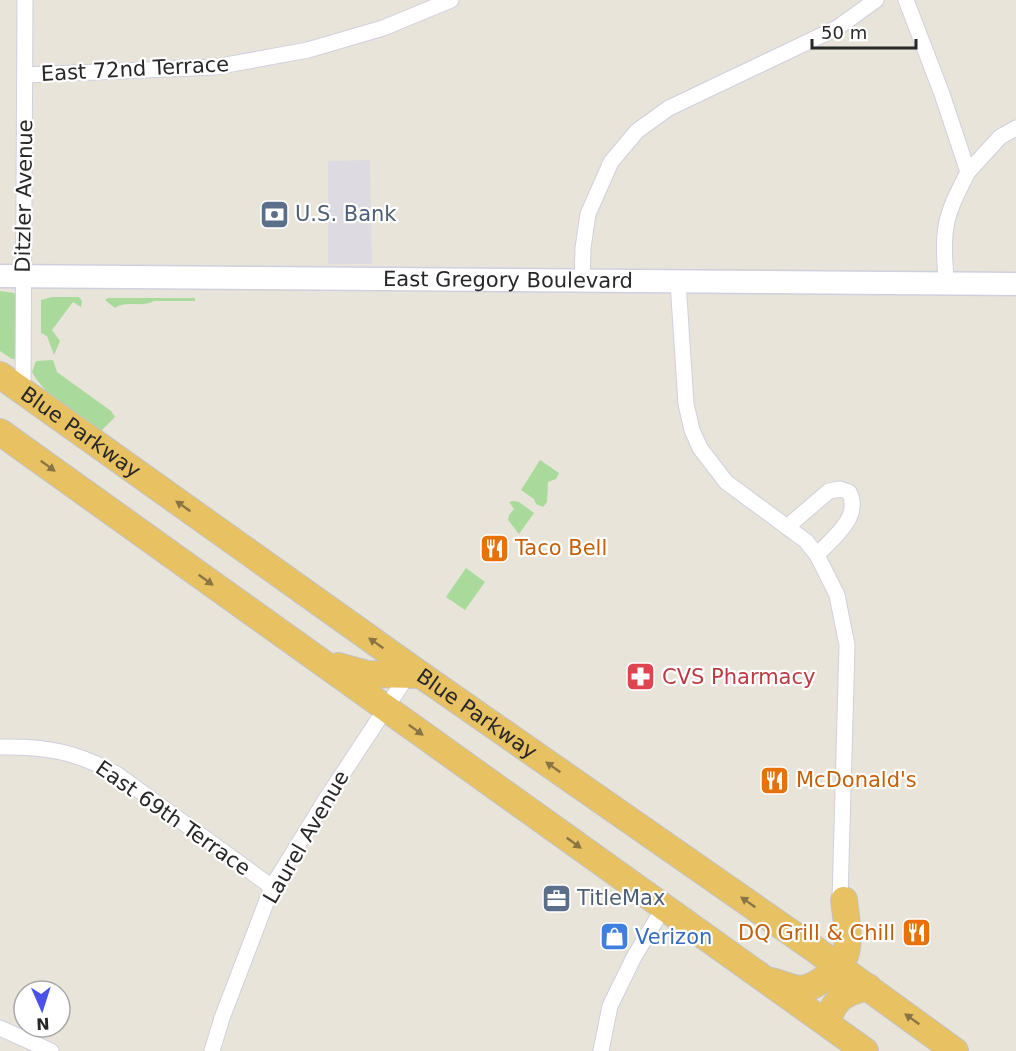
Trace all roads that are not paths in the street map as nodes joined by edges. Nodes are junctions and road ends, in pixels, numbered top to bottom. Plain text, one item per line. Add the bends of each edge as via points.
1 (25, 0) edge
2 (451, 0) edge
3 (876, 0) edge
4 (906, 0) edge
5 (26, 75) junction
6 (1016, 128) edge
7 (968, 172) junction
8 (0, 276) edge
9 (23, 277) junction
10 (582, 282) junction
11 (678, 282) junction
12 (946, 284) junction
13 (1016, 284) edge
14 (0, 375) edge
15 (23, 392) junction
16 (1, 434) edge
17 (787, 527) junction
18 (817, 555) junction
19 (315, 658) junction
20 (414, 673) junction
21 (387, 709) junction
22 (0, 747) edge
23 (272, 887) junction
24 (842, 900) junction
25 (664, 908) junction
26 (813, 948) junction
27 (839, 967) junction
28 (762, 978) junction
29 (868, 987) junction
30 (826, 1022) junction
31 (0, 1028) edge
32 (51, 1051) edge
33 (212, 1051) edge
34 (601, 1051) edge
35 (864, 1051) edge
36 (955, 1051) edge

1 - 5 street, Ditzler Avenue
2 - 5 street, East 72nd Terrace via 383,28 308,50 215,67
3 - 10 street via 837,28 669,108 637,131 611,162 588,214
4 - 7 street
5 - 9 street, Ditzler Avenue
6 - 7 street via 1000,137
7 - 12 street via 946,224
8 - 9 main road, East Gregory Boulevard
9 - 10 main road, East Gregory Boulevard
9 - 15 street, Ditzler Avenue
10 - 11 main road, East Gregory Boulevard
11 - 12 main road, East Gregory Boulevard
11 - 17 street via 686,404 700,448 726,482
12 - 13 main road, East Gregory Boulevard
14 - 15 highway, Blue Parkway
20 -> 15 highway, Blue Parkway
16 -> 19 highway
17 - 18 street
17 - 18 street via 829,491 849,492 853,512
18 - 24 street via 837,595 847,645
19 - 20 highway via 368,674
19 - 21 highway
20 - 21 street, Laurel Avenue
26 -> 20 highway, Blue Parkway
21 - 23 street, Laurel Avenue
21 -> 25 highway
22 - 23 street, East 69th Terrace via 26,746 71,753 98,763
23 - 33 street, Laurel Avenue
24 - 26 highway via 833,929
24 - 27 highway via 847,945
25 - 28 highway
25 - 34 street via 610,1006
26 - 27 highway, Blue Parkway
27 - 28 highway via 800,989
27 - 29 highway, Blue Parkway
28 - 30 highway
29 - 30 highway via 850,991 836,1001
36 -> 29 highway, Blue Parkway
30 - 35 highway
31 - 32 street

